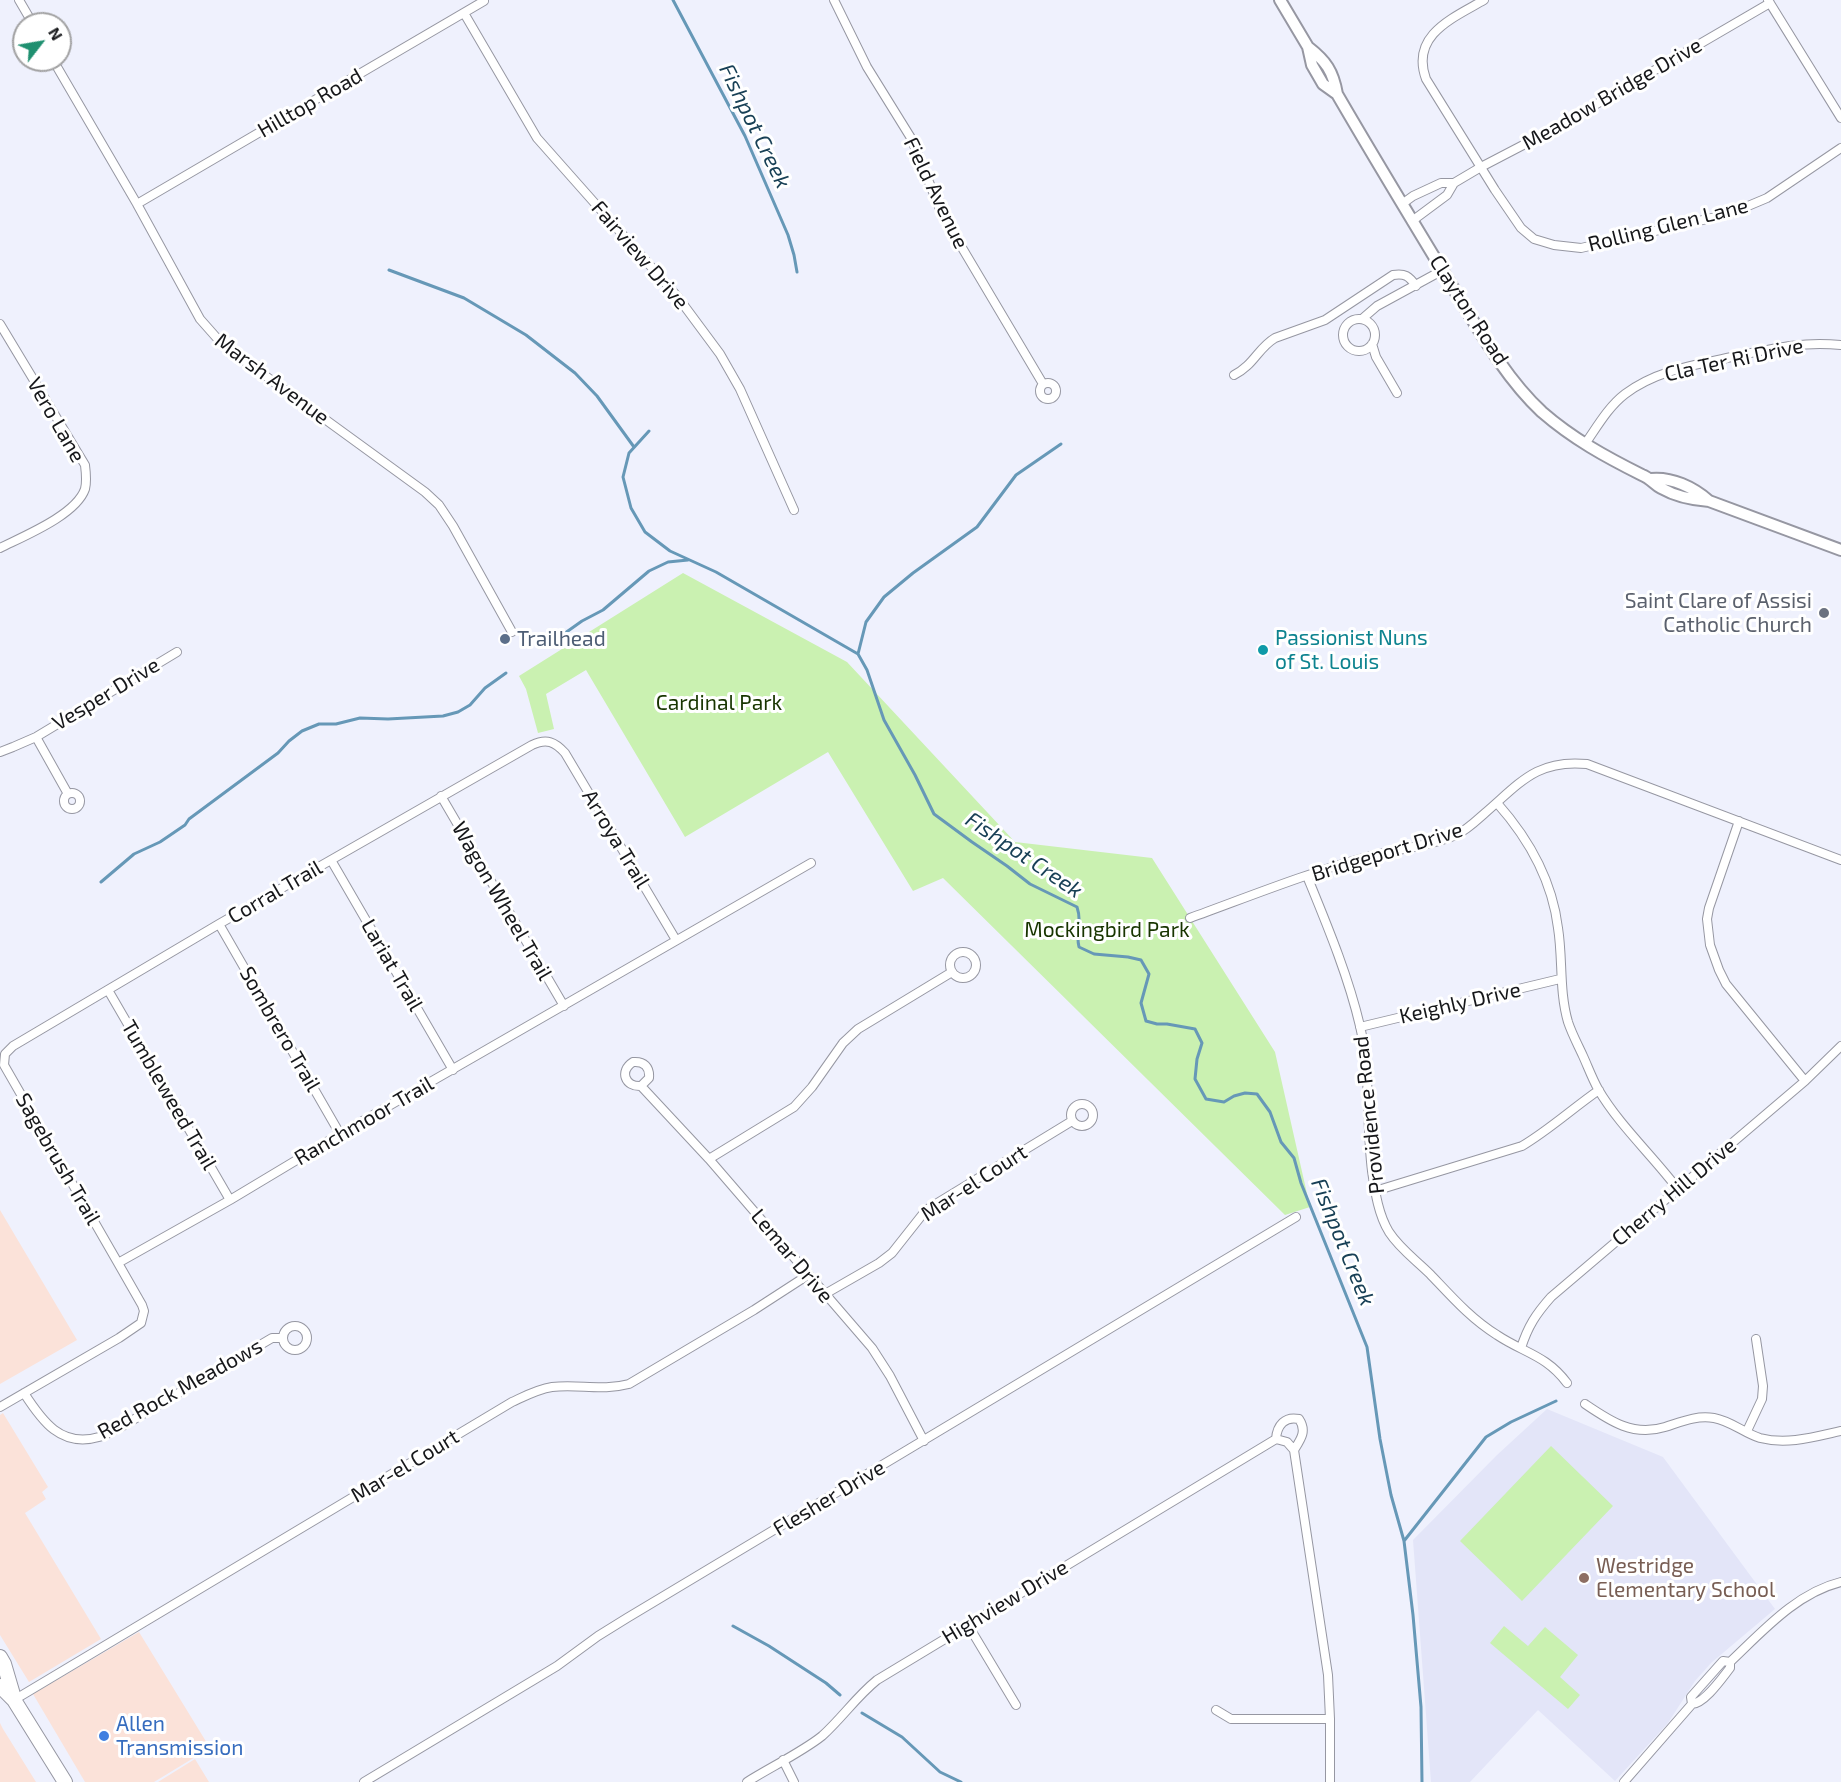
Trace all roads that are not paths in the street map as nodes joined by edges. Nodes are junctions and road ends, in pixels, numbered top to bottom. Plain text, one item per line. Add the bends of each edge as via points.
1 (834, 0) edge
2 (1280, 0) edge
3 (1484, 0) edge
4 (484, 1) edge
5 (1769, 2) edge
6 (464, 13) junction
7 (60, 72) edge
8 (1841, 118) edge
9 (1841, 148) edge
10 (1481, 167) junction
11 (1454, 183) junction
12 (136, 204) junction
13 (1402, 204) junction
14 (1412, 221) junction
15 (1443, 270) junction
16 (1416, 286) junction
17 (1362, 319) junction
18 (0, 324) edge
19 (1372, 344) junction
20 (1841, 345) edge
21 (1234, 375) dead end
22 (1043, 384) dead end
23 (1397, 393) dead end
24 (1585, 444) junction
25 (794, 510) dead end
26 (0, 548) edge
27 (1841, 549) edge
28 (512, 632) dead end
29 (177, 652) dead end
30 (36, 737) junction
31 (552, 742) joint
32 (0, 752) edge
33 (68, 794) dead end
34 (441, 796) junction
35 (1497, 804) junction
36 (1739, 821) junction
37 (331, 860) junction
38 (1841, 860) edge
39 (811, 863) dead end
40 (1308, 876) junction
41 (1190, 918) dead end
42 (219, 924) junction
43 (676, 940) junction
44 (952, 972) dead end
45 (1560, 979) junction
46 (108, 990) junction
47 (564, 1006) junction
48 (1360, 1027) junction
49 (1841, 1046) edge
50 (5, 1054) joint
51 (453, 1070) junction
52 (1804, 1081) junction
53 (641, 1086) dead end
54 (1599, 1090) junction
55 (1072, 1121) dead end
56 (340, 1134) junction
57 (710, 1159) junction
58 (1677, 1188) junction
59 (1375, 1191) junction
60 (230, 1200) junction
61 (1296, 1217) dead end
62 (118, 1263) junction
63 (808, 1275) junction
64 (825, 1294) junction
65 (283, 1338) dead end
66 (1756, 1339) dead end
67 (1521, 1348) junction
68 (1567, 1383) dead end
69 (24, 1393) junction
70 (1585, 1404) dead end
71 (0, 1407) edge
72 (1747, 1431) junction
73 (1841, 1431) edge
74 (1276, 1439) junction
75 (924, 1441) junction
76 (1294, 1450) junction
77 (1841, 1582) edge
78 (968, 1625) junction
79 (0, 1657) edge
80 (0, 1686) edge
81 (14, 1700) junction
82 (1016, 1705) dead end
83 (1216, 1710) dead end
84 (1330, 1719) junction
85 (783, 1760) junction
86 (65, 1782) edge
87 (364, 1782) edge
88 (747, 1782) edge
89 (794, 1782) edge
90 (1330, 1782) edge
91 (1624, 1782) edge

1 - 22 street, Field Avenue via 867,67 911,138 942,214
2 - 13 main road, Clayton Road via 1308,47 1312,65 1323,84 1337,94
3 - 10 street, Rolling Glen Lane via 1435,30 1422,56 1426,79
4 - 6 street, Hilltop Road
5 - 8 street
5 - 10 street, Meadow Bridge Drive via 1552,130
6 - 12 street, Hilltop Road
6 - 25 street, Fairview Drive via 537,138 677,296 720,354 740,389
7 - 12 street, Marsh Avenue
9 - 10 street, Rolling Glen Lane via 1784,189 1729,214 1581,248 1554,246 1534,239 1508,211
10 - 11 street, Meadow Bridge Drive
11 - 13 street, Meadow Bridge Drive via 1441,183
11 - 14 street, Meadow Bridge Drive via 1447,195
12 - 28 street, Marsh Avenue via 200,320 223,345 439,505
13 - 14 main road, Clayton Road
14 - 15 main road, Clayton Road
15 - 16 street
15 - 24 main road, Clayton Road via 1513,379 1541,410
16 - 17 street via 1377,306
16 - 21 street via 1408,276 1393,276 1325,320 1268,342 1252,363
17 - 19 street via 1374,329
17 - 19 street via 1348,322 1343,340 1349,348 1359,351
18 - 26 street, Vero Lane via 85,465 86,477 86,488 72,507
19 - 23 street
20 - 24 street, Cla Ter Ri Drive via 1795,344 1654,376 1614,404
24 - 27 main road, Clayton Road via 1651,479 1659,488 1709,501
29 - 30 street, Vesper Drive
30 - 32 street, Vesper Drive
30 - 33 street, Vesper Drive
31 - 34 street, Corral Trail via 532,745
31 - 43 street, Arroya Trail via 565,753
34 - 37 street, Corral Trail
34 - 47 street, Wagon Wheel Trail
35 - 36 street, Bridgeport Drive via 1538,771 1564,763 1587,764
35 - 40 street, Bridgeport Drive via 1456,835
35 - 45 street via 1528,843 1554,903
36 - 38 street, Bridgeport Drive
36 - 52 street via 1709,908 1710,945 1726,984
37 - 42 street, Corral Trail
37 - 51 street, Lariat Trail
39 - 43 street, Ranchmoor Trail
40 - 41 street, Bridgeport Drive
40 - 48 street, Providence Road
42 - 46 street, Corral Trail
42 - 56 street, Sombrero Trail
43 - 47 street, Ranchmoor Trail
44 - 57 street via 858,1029 794,1107
45 - 48 street, Keighly Drive
45 - 54 street via 1569,1023
46 - 50 street, Corral Trail
46 - 60 street, Tumbleweed Trail
47 - 51 street, Ranchmoor Trail
48 - 59 street, Providence Road
49 - 52 street, Cherry Hill Drive
50 - 62 street, Sagebrush Trail via 4,1065
51 - 56 street, Ranchmoor Trail
52 - 58 street, Cherry Hill Drive
53 - 57 street, Lemar Drive
54 - 58 street
54 - 59 street via 1522,1146
55 - 64 street, Mar-el Court via 927,1210 892,1253
56 - 60 street, Ranchmoor Trail
57 - 63 street, Lemar Drive
58 - 67 street, Cherry Hill Drive via 1551,1297 1527,1329
59 - 67 street, Providence Road via 1388,1230 1399,1245 1480,1323
60 - 62 street, Ranchmoor Trail
61 - 75 street, Flesher Drive
62 - 69 street via 142,1305 141,1323
63 - 64 street, Lemar Drive
63 - 81 street, Mar-el Court via 629,1384 607,1389 550,1387 512,1402
64 - 75 street, Lemar Drive via 872,1348
65 - 69 street, Red Rock Meadows via 272,1338 100,1437 79,1440 62,1435 42,1420
66 - 72 street via 1762,1399
67 - 68 street, Providence Road via 1543,1359
69 - 71 street
70 - 72 street via 1626,1428 1661,1428 1702,1417
72 - 73 street via 1784,1442
74 - 76 street via 1287,1442
74 - 76 street, Highview Drive via 1282,1422 1299,1419 1304,1432
74 - 78 street, Highview Drive
75 - 87 street, Flesher Drive
76 - 84 street, Highview Drive via 1328,1675
77 - 91 street via 1807,1597 1771,1623 1730,1662 1723,1661 1691,1697 1692,1704
78 - 82 street
78 - 85 street, Highview Drive via 877,1680 819,1738
79 - 81 highway
80 - 81 highway
81 - 86 highway
83 - 84 street via 1231,1719
84 - 90 street, Highview Drive
85 - 88 street, Highview Drive
85 - 89 street

